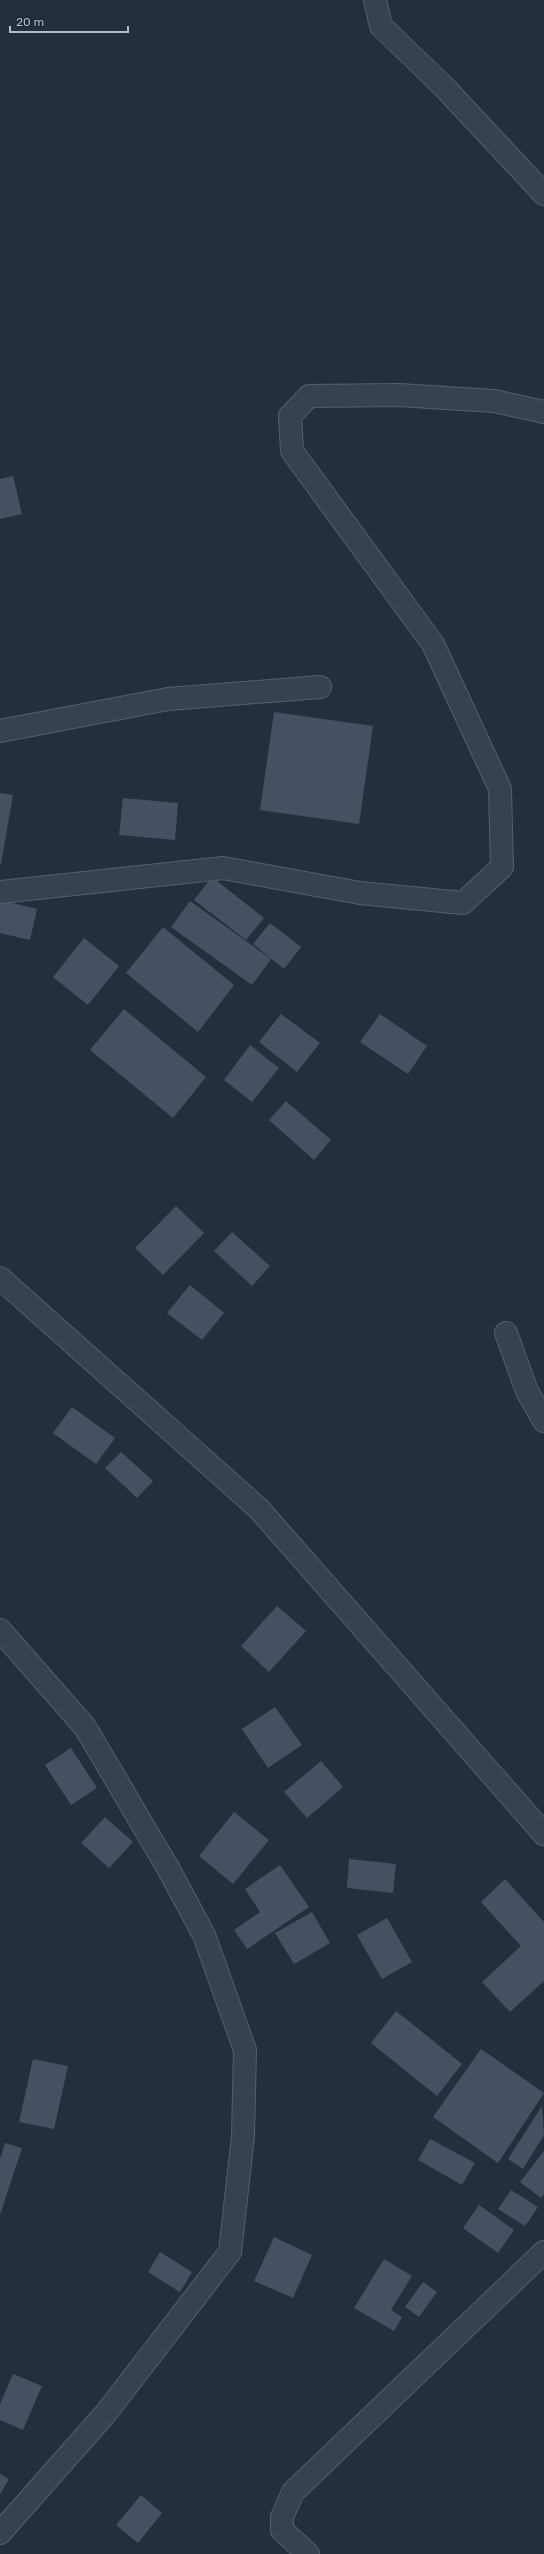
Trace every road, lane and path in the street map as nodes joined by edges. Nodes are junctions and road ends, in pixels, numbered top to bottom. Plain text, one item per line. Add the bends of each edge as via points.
1 (375, 0) edge
2 (544, 194) edge
3 (544, 412) edge
4 (320, 687) dead end
5 (0, 731) edge
6 (0, 892) edge
7 (0, 1278) edge
8 (506, 1333) dead end
9 (544, 1421) edge
10 (0, 1630) edge
11 (544, 1834) edge
12 (544, 2252) edge
13 (0, 2533) edge
14 (308, 2554) edge

1 - 2 street via 381,26 445,88
3 - 6 street via 494,401 399,395 309,396 290,416 292,451 433,644 500,789 502,867 463,903 360,893 223,868
4 - 5 street via 168,699
7 - 11 street via 259,1509
8 - 9 street via 527,1391
10 - 13 street via 85,1727 164,1861 204,1935 245,2050 243,2136 230,2252 106,2413
12 - 14 street via 293,2492 282,2517 282,2530

